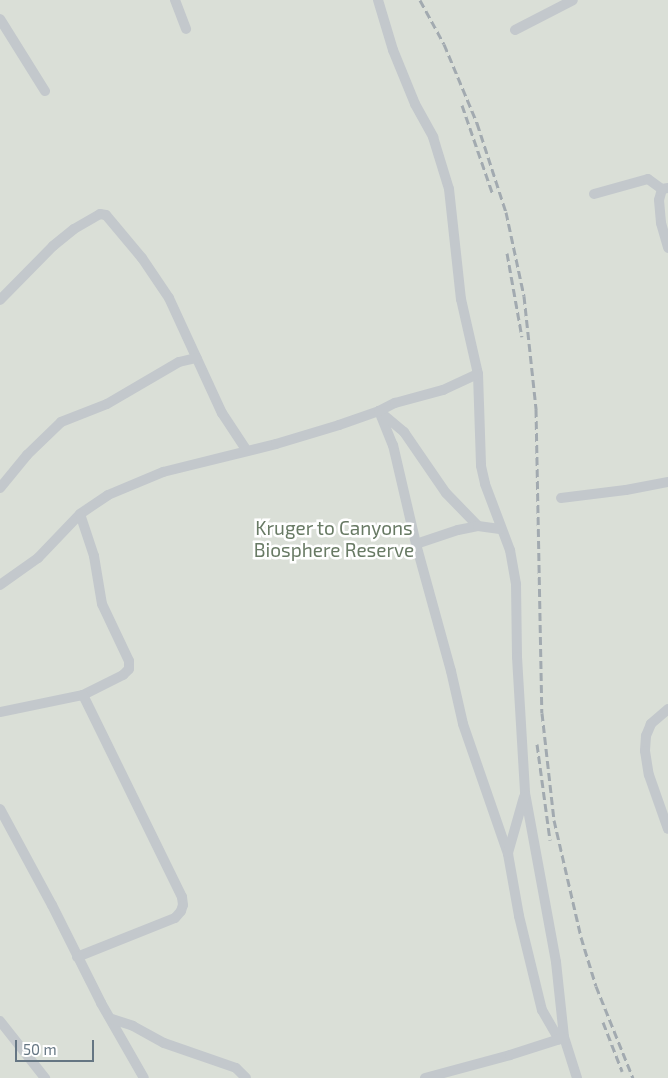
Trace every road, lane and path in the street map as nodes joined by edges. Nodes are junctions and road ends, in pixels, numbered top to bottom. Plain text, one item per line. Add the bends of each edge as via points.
1 (174, 0) edge
2 (378, 0) edge
3 (573, 0) edge
4 (0, 19) edge
5 (186, 29) dead end
6 (515, 30) dead end
7 (45, 91) dead end
8 (665, 189) edge
9 (594, 194) dead end
10 (668, 248) edge
11 (0, 300) edge
12 (197, 358) junction
13 (478, 374) junction
14 (379, 412) junction
15 (247, 451) junction
16 (668, 482) edge
17 (0, 488) edge
18 (561, 498) dead end
19 (80, 514) junction
20 (478, 526) junction
21 (500, 529) junction
22 (416, 544) junction
23 (0, 585) edge
24 (82, 695) junction
25 (668, 709) edge
26 (0, 712) edge
27 (525, 793) junction
28 (0, 809) edge
29 (668, 828) edge
30 (508, 854) junction
31 (77, 957) junction
32 (112, 1019) junction
33 (0, 1021) edge
34 (562, 1038) junction
35 (446, 1072) junction
36 (45, 1078) edge
37 (144, 1078) edge
38 (246, 1078) edge
39 (425, 1078) edge
40 (455, 1078) edge
41 (577, 1078) edge

1 - 5 street
2 - 13 street via 392,50 444,168 451,201 461,299
3 - 6 street
4 - 7 street
8 - 9 street via 648,179
8 - 10 street via 659,210
11 - 12 street via 53,246 74,229 105,214 142,258 169,298
12 - 15 street via 229,425
12 - 17 street via 179,362 107,404 61,422
13 - 14 street via 443,390 395,403
13 - 21 street via 481,466
14 - 15 street
14 - 20 street via 404,432 446,493
14 - 22 street via 393,445
15 - 19 street via 156,474 108,495
16 - 18 street
19 - 23 street via 38,558
19 - 24 street via 96,561 102,604 129,665 123,675
20 - 21 street
20 - 22 street
21 - 27 street via 511,557 516,584
22 - 30 street via 463,724
24 - 26 street
24 - 31 street via 182,897 183,905 175,918
25 - 29 street via 651,724 645,751 649,775
27 - 30 street
27 - 34 street via 556,962
28 - 31 street
30 - 34 street via 542,1010
31 - 32 street
32 - 37 street
32 - 38 street via 164,1043 236,1068
33 - 36 street
34 - 35 street
34 - 41 street
35 - 39 street
35 - 40 street

